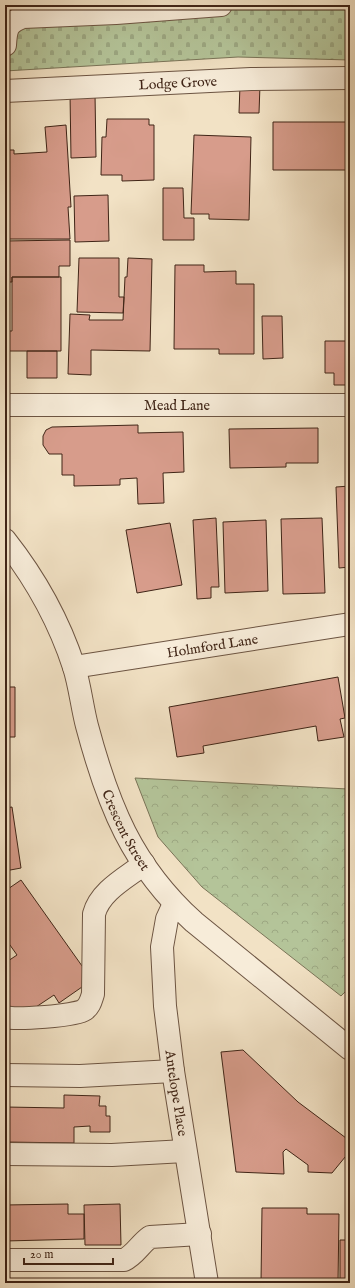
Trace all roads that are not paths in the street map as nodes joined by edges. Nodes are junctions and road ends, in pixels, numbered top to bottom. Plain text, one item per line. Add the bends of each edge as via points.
1 (221, 5) edge
2 (5, 45) edge
3 (350, 78) edge
4 (5, 91) edge
5 (5, 405) edge
6 (350, 405) edge
7 (5, 540) edge
8 (350, 624) edge
9 (74, 667) junction
10 (144, 864) junction
11 (174, 904) junction
12 (5, 1017) edge
13 (350, 1049) edge
14 (173, 1071) junction
15 (5, 1075) edge
16 (185, 1151) junction
17 (5, 1154) edge
18 (200, 1234) junction
19 (5, 1260) edge
20 (207, 1283) edge

1 - 2 street via 23,17 9,24 6,29
3 - 4 street, Lodge Grove via 251,79
5 - 6 street, Mead Lane
7 - 9 street, Crescent Street via 41,591
8 - 9 street, Holmford Lane
9 - 10 street, Crescent Street via 108,798 128,840
10 - 11 street, Crescent Street
10 - 12 street via 107,892 97,904 94,914 93,994 90,1005 84,1011 73,1013 16,1019
11 - 13 street, Crescent Street
11 - 14 street, Antelope Place via 167,919 162,947 165,1006
14 - 15 street via 80,1076
14 - 16 street, Antelope Place
16 - 17 street via 112,1155
16 - 18 street, Antelope Place
18 - 19 street via 150,1237 124,1260
18 - 20 street, Antelope Place

